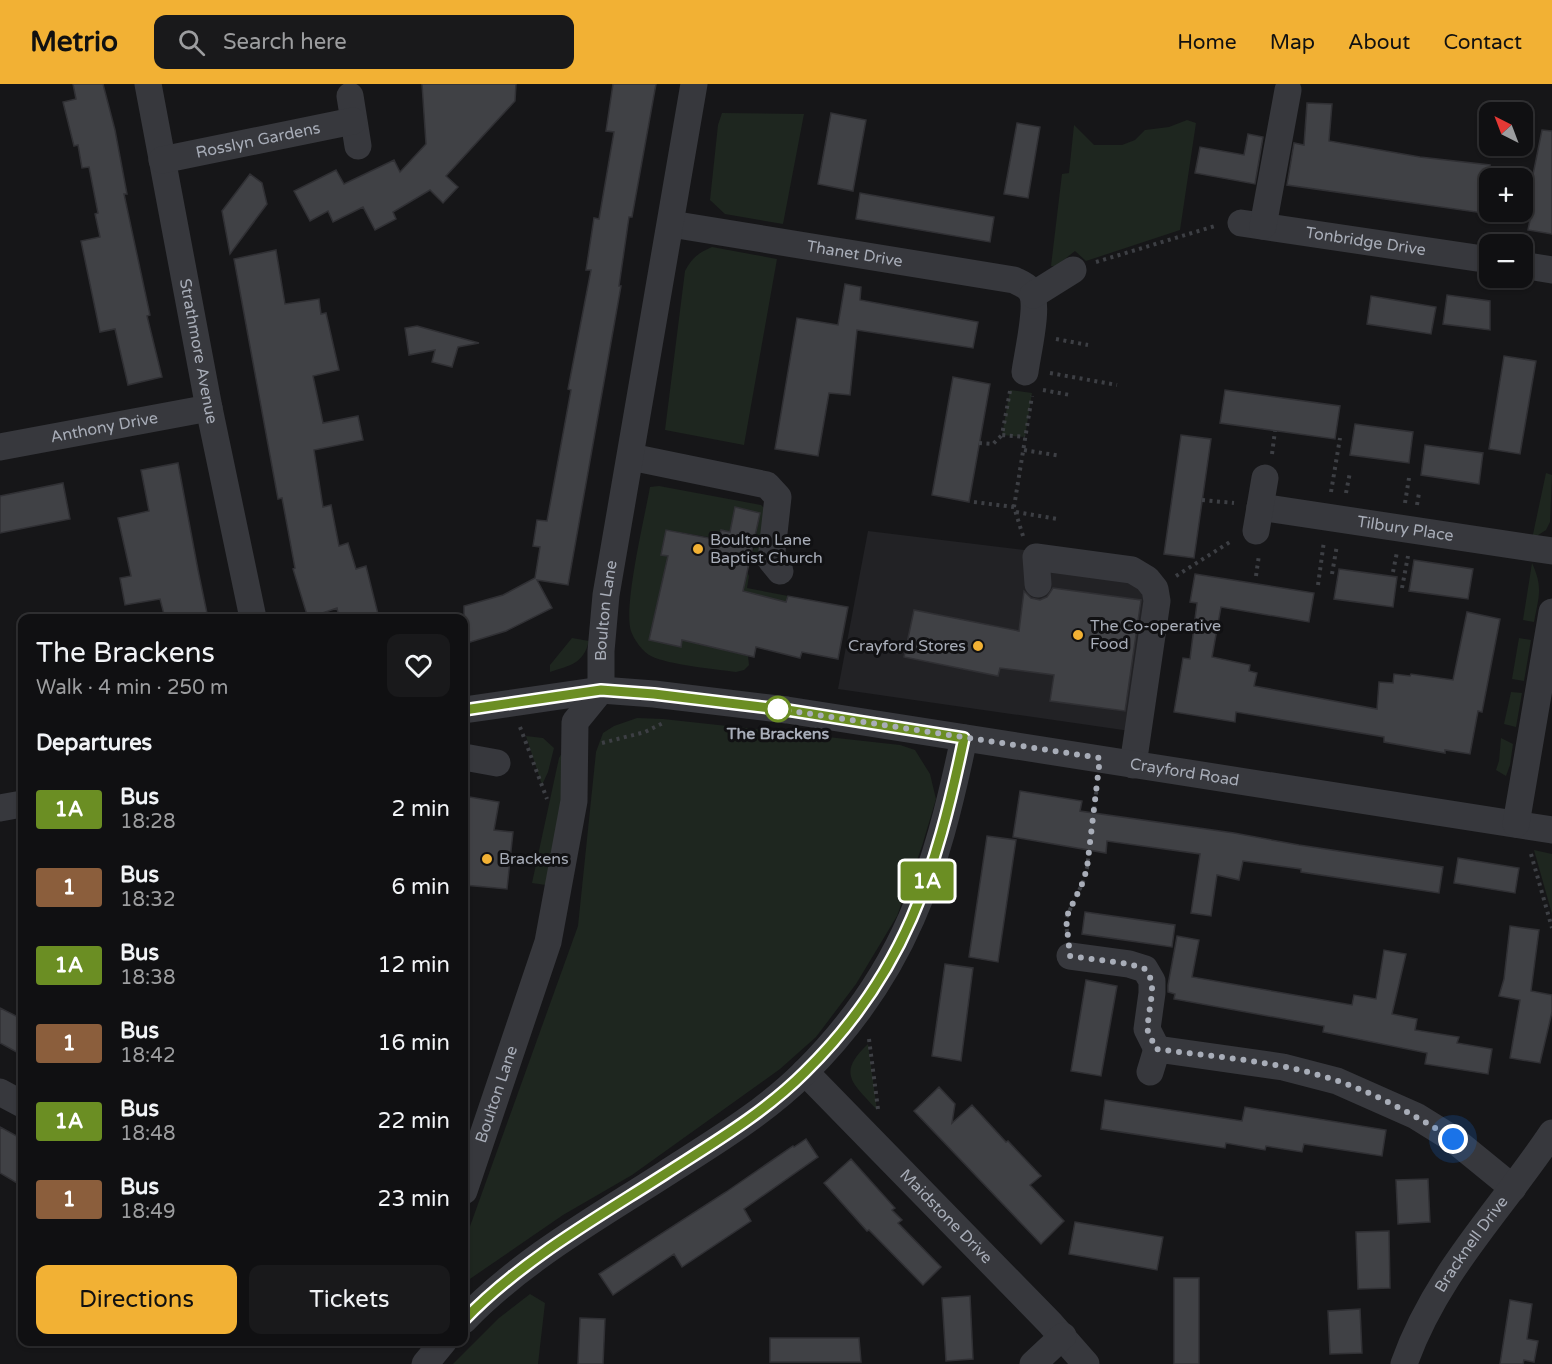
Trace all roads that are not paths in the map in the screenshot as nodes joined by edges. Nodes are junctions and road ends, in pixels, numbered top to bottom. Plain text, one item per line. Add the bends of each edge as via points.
1 (148, 84) edge
2 (694, 84) edge
3 (1288, 90) dead end
4 (354, 121) dead end
5 (162, 160) junction
6 (671, 224) junction
7 (1479, 258) edge
8 (1533, 267) edge
9 (1073, 270) road end
10 (1552, 270) edge
11 (1033, 295) junction
12 (1025, 372) road end
13 (209, 408) junction
14 (0, 447) edge
15 (631, 457) junction
16 (1265, 478) dead end
17 (1552, 551) edge
18 (780, 571) dead end
19 (1038, 584) dead end
20 (1552, 612) edge
21 (252, 614) edge
22 (601, 690) junction
23 (468, 709) edge
24 (964, 738) junction
25 (468, 758) edge
26 (497, 763) dead end
27 (1133, 765) junction
28 (18, 805) edge
29 (0, 808) edge
30 (1519, 824) junction
31 (1552, 830) edge
32 (1070, 956) road end
33 (805, 1072) junction
34 (0, 1092) edge
35 (18, 1102) edge
36 (1552, 1133) edge
37 (468, 1179) edge
38 (1513, 1188) junction
39 (468, 1316) edge
40 (1063, 1336) junction
41 (440, 1346) edge
42 (425, 1364) edge
43 (1033, 1364) edge
44 (1086, 1364) edge
45 (1404, 1364) edge

1 - 5 street, Strathmore Avenue
2 - 6 street, Boulton Lane
3 - 7 street, Tonbridge Drive via 1252,225
4 - 5 street, Rosslyn Gardens
5 - 13 street, Strathmore Avenue
6 - 11 street, Thanet Drive via 1014,280
6 - 15 street, Boulton Lane
8 - 10 street
9 - 11 street
11 - 12 street
13 - 14 street, Anthony Drive
13 - 21 street, Strathmore Avenue
15 - 18 street via 767,485 778,497 771,560
15 - 22 street, Boulton Lane via 606,595
16 - 17 street, Tilbury Place via 1258,519
19 - 27 street via 1036,557 1132,570 1155,589 1157,601
20 - 30 street
22 - 23 street, Crayford Road
22 - 24 street, Crayford Road via 787,710
22 - 37 street, Boulton Lane via 575,722 574,801 548,942
24 - 27 street, Crayford Road
24 - 33 street via 926,885 896,953 865,1003
25 - 26 street
27 - 30 street, Crayford Road
28 - 29 street
30 - 31 street, Crayford Road
32 - 38 street via 1145,969 1152,981 1147,1029 1153,1060 1283,1067 1337,1081 1416,1116 1453,1139
33 - 39 street via 736,1127 511,1276
33 - 40 street, Maidstone Drive
34 - 35 street
36 - 38 street, Bracknell Drive
38 - 45 street, Bracknell Drive via 1442,1283
40 - 43 street
40 - 44 street, Maidstone Drive
41 - 42 street

